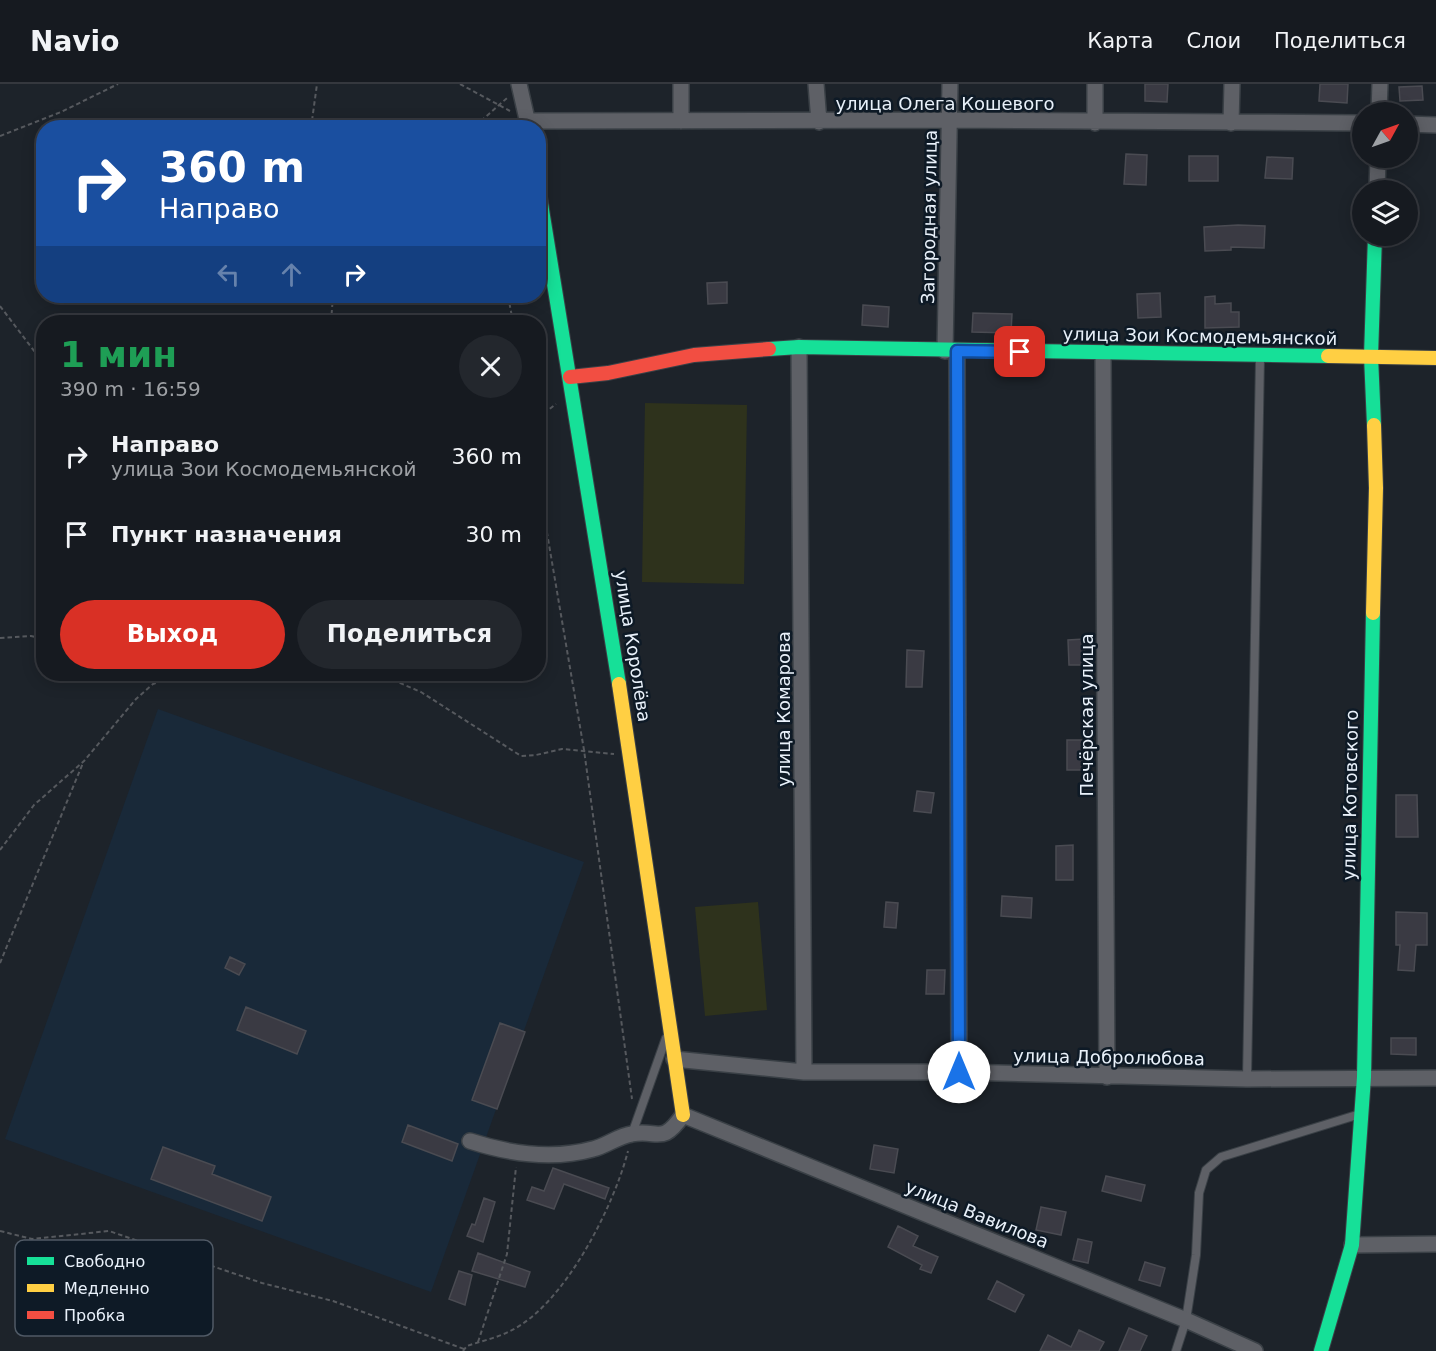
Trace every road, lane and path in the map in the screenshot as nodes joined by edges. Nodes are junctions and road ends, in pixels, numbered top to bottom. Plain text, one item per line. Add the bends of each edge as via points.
1 (118, 84) edge
2 (316, 84) edge
3 (460, 84) edge
4 (681, 84) edge
5 (816, 84) edge
6 (950, 84) edge
7 (1095, 84) edge
8 (1232, 84) edge
9 (1380, 84) edge
10 (520, 85) edge
11 (1379, 102) edge
12 (499, 105) junction
13 (40, 120) edge
14 (312, 120) edge
15 (482, 120) edge
16 (523, 120) edge
17 (528, 120) edge
18 (950, 120) junction
19 (681, 121) junction
20 (36, 122) edge
21 (819, 122) junction
22 (1095, 123) junction
23 (1231, 123) junction
24 (1352, 123) edge
25 (546, 124) edge
26 (1418, 125) edge
27 (1436, 126) edge
28 (0, 136) edge
29 (546, 233) edge
30 (1375, 246) edge
31 (0, 306) edge
32 (799, 347) junction
33 (951, 351) junction
34 (1103, 352) junction
35 (36, 353) edge
36 (1260, 354) junction
37 (1371, 356) junction
38 (1436, 358) edge
39 (570, 377) junction
40 (546, 527) edge
41 (36, 637) edge
42 (0, 638) edge
43 (161, 681) edge
44 (395, 681) edge
45 (584, 750) junction
46 (631, 755) junction
47 (84, 761) junction
48 (0, 850) edge
49 (0, 963) edge
50 (669, 1029) junction
51 (674, 1059) junction
52 (804, 1072) junction
53 (959, 1072) junction
54 (1107, 1077) junction
55 (1364, 1077) junction
56 (1436, 1078) edge
57 (1247, 1079) junction
58 (1361, 1114) junction
59 (683, 1115) junction
60 (634, 1127) junction
61 (470, 1141) dead end
62 (517, 1152) junction
63 (0, 1231) edge
64 (135, 1240) edge
65 (1436, 1244) edge
66 (1352, 1245) junction
67 (213, 1266) edge
68 (1186, 1320) junction
69 (478, 1342) junction
70 (463, 1350) edge
71 (1176, 1351) edge
72 (1255, 1351) edge
73 (1321, 1351) edge

1 - 13 path
2 - 14 path
3 - 12 path
4 - 19 street
5 - 21 street
6 - 18 street, Загородная улица
7 - 22 street
8 - 23 street
9 - 11 street
10 - 12 path
10 - 17 street
12 - 15 path
12 - 16 path
18 - 21 street, улица Олега Кошевого
18 - 22 street, улица Олега Кошевого
18 - 33 street, Загородная улица
19 - 21 street, улица Олега Кошевого
19 - 25 street, улица Олега Кошевого
20 - 28 path
22 - 23 street, улица Олега Кошевого
23 - 24 street, улица Олега Кошевого
26 - 27 street
29 - 39 street, улица Королёва
30 - 37 street, улица Котовского
31 - 35 path
32 - 33 street, улица Зои Космодемьянской
32 - 39 street, улица Зои Космодемьянской via 693,355
32 - 52 street, улица Комарова
33 - 34 street, улица Зои Космодемьянской
33 - 53 street
34 - 36 street, улица Зои Космодемьянской
34 - 54 street, Печёрская улица
36 - 37 street, улица Зои Космодемьянской
36 - 57 lane
37 - 38 street, улица Зои Космодемьянской
37 - 55 street, улица Котовского via 1376,488
39 - 46 street, улица Королёва
40 - 45 path
41 - 42 path
43 - 47 path via 136,699
44 - 45 path via 421,692 521,756 562,749
45 - 46 path
45 - 60 path
46 - 50 street, улица Королёва
47 - 48 path via 34,805
47 - 49 path
50 - 51 street, улица Королёва
50 - 60 lane
51 - 52 street, улица Добролюбова
51 - 59 street, улица Королёва
52 - 53 street, улица Добролюбова
53 - 54 street, улица Добролюбова
54 - 57 street, улица Добролюбова
55 - 56 street, улица Добролюбова
55 - 57 street, улица Добролюбова
55 - 58 street, улица Котовского
58 - 66 street, улица Котовского
58 - 68 lane via 1221,1157 1206,1170 1199,1193 1196,1255
59 - 60 street via 665,1133
59 - 68 street, улица Вавилова
60 - 62 street via 594,1149 544,1156
60 - 69 path via 620,1181 588,1243 552,1299 512,1331
61 - 62 street
62 - 69 path via 507,1254
63 - 64 path via 32,1239 109,1231
65 - 66 street
66 - 73 street, улица Котовского
67 - 70 path via 333,1301
68 - 71 lane
68 - 72 street, улица Вавилова
69 - 70 path

